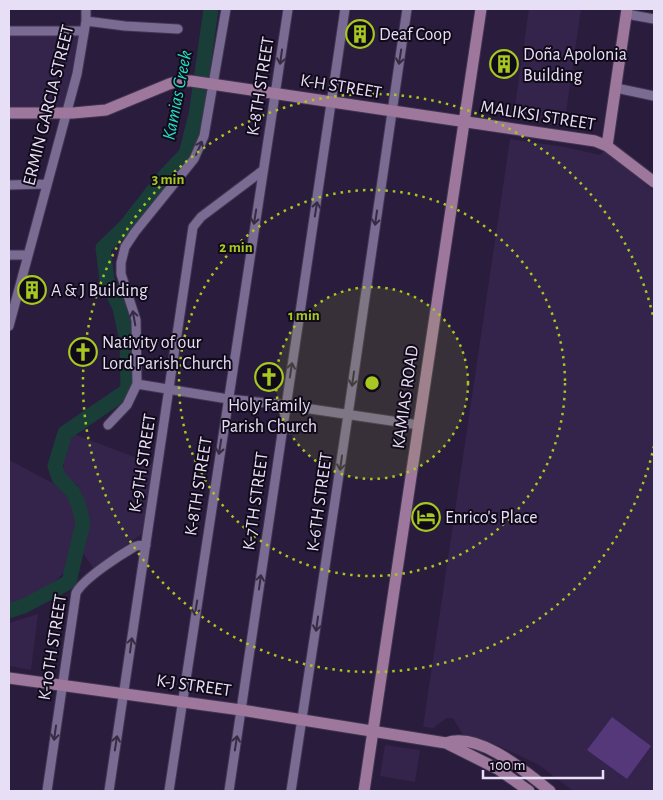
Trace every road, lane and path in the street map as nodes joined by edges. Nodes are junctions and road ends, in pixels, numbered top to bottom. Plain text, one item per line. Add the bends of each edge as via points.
1 (86, 9) edge
2 (226, 9) edge
3 (288, 9) edge
4 (345, 9) edge
5 (407, 9) edge
6 (480, 9) edge
7 (627, 11) edge
8 (654, 19) edge
9 (86, 21) junction
10 (178, 29) dead end
11 (9, 31) edge
12 (84, 31) junction
13 (211, 84) junction
14 (616, 88) junction
15 (276, 93) junction
16 (654, 96) edge
17 (332, 103) junction
18 (392, 111) junction
19 (9, 113) edge
20 (66, 113) junction
21 (464, 122) junction
22 (607, 146) junction
23 (262, 171) junction
24 (654, 182) edge
25 (9, 184) edge
26 (46, 184) junction
27 (9, 255) edge
28 (27, 255) junction
29 (9, 326) edge
30 (138, 384) junction
31 (170, 389) junction
32 (228, 399) junction
33 (286, 406) junction
34 (348, 415) junction
35 (108, 425) dead end
36 (419, 425) junction
37 (146, 546) junction
38 (9, 678) edge
39 (62, 685) junction
40 (124, 694) junction
41 (182, 701) junction
42 (241, 710) junction
43 (303, 720) junction
44 (373, 732) junction
45 (446, 744) junction
46 (47, 791) edge
47 (109, 791) edge
48 (169, 791) edge
49 (229, 791) edge
50 (291, 791) edge
51 (364, 791) edge
52 (529, 791) edge
53 (550, 791) edge

1 - 9 street, ERMIN GARCIA STREET
2 - 13 street
3 -> 15 street, K-8TH STREET
4 - 17 street, K-7TH STREET
5 -> 18 street, K-6TH STREET
6 - 21 street, KAMIAS ROAD
7 - 8 street
7 - 14 street
9 - 10 street
9 - 12 street, ERMIN GARCIA STREET
11 - 12 street
12 - 20 street, ERMIN GARCIA STREET
13 - 15 street, K-H STREET
13 - 20 street, K-H STREET via 180,81 106,110
30 -> 13 street via 136,320 121,274 121,263 125,247 135,232 194,159 204,136
14 - 16 street
14 - 22 street
15 - 17 street, K-H STREET
15 - 23 street, K-8TH STREET
17 - 18 street, K-H STREET
33 -> 17 street, K-7TH STREET
18 - 21 street, K-H STREET
18 -> 34 street, K-6TH STREET
19 - 20 street, K-H STREET
20 - 26 street, ERMIN GARCIA STREET
21 - 22 street, MALIKSI STREET via 595,141
21 - 36 street, KAMIAS ROAD
22 - 24 street, MALIKSI STREET
23 - 31 street, K-9TH STREET via 193,226
23 -> 32 street, K-8TH STREET
25 - 26 street
26 - 28 street, ERMIN GARCIA STREET
27 - 28 street
28 - 29 street, ERMIN GARCIA STREET
30 - 31 street
30 - 35 street, K-9TH STREET via 127,405
31 - 32 street
31 - 37 street, K-9TH STREET
32 - 33 street
32 -> 41 street, K-8TH STREET
33 - 34 street
42 -> 33 street, K-7TH STREET
34 - 36 street
34 -> 43 street, K-6TH STREET
36 - 44 street, KAMIAS ROAD
37 - 39 street, K-10TH STREET via 135,546 78,588
40 -> 37 street, K-9TH STREET
38 - 39 street, K-J STREET
39 - 40 street, K-J STREET
39 -> 46 street, K-10TH STREET
40 - 41 street, K-J STREET
47 -> 40 street, K-9TH STREET
41 - 42 street, K-J STREET
41 - 48 street, K-8TH STREET
42 - 43 street, K-J STREET
49 -> 42 street, K-7TH STREET
43 - 44 street, K-J STREET
43 - 50 street, K-6TH STREET
44 - 45 street, K-J STREET
44 - 51 street, KAMIAS ROAD
45 - 52 street via 498,769
45 - 53 street via 459,740 486,748

